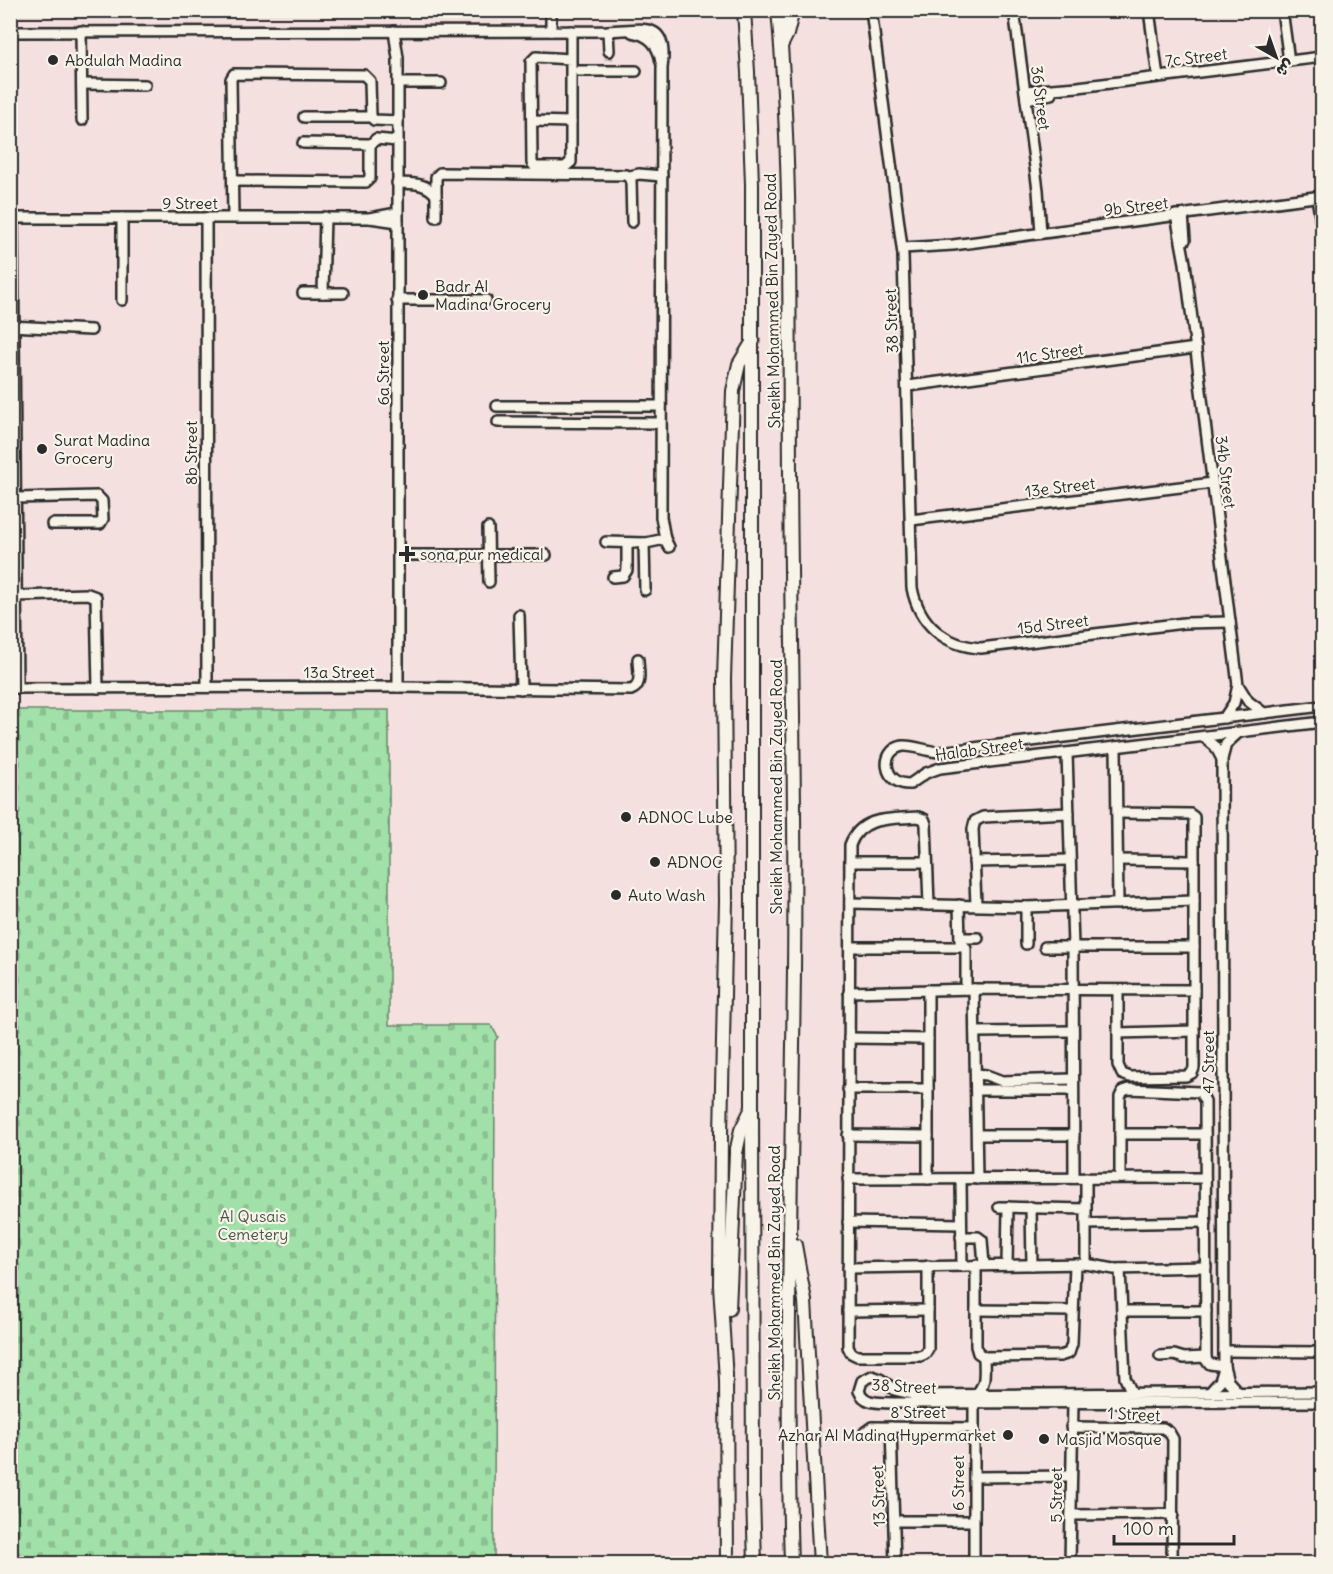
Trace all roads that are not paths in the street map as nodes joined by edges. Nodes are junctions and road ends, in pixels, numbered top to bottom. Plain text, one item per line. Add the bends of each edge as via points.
1 (551, 10) edge
2 (744, 10) edge
3 (778, 10) edge
4 (793, 10) edge
5 (872, 10) edge
6 (1014, 10) edge
7 (1149, 10) edge
8 (1282, 10) edge
9 (81, 31) junction
10 (398, 31) junction
11 (551, 31) junction
12 (571, 31) junction
13 (608, 31) junction
14 (10, 32) edge
15 (781, 45) junction
16 (609, 51) tunnel mouth
17 (1323, 57) edge
18 (571, 59) junction
19 (1288, 61) junction
20 (579, 71) dead end
21 (636, 71) dead end
22 (1158, 77) junction
23 (398, 83) junction
24 (441, 83) dead end
25 (82, 84) junction
26 (145, 85) dead end
27 (1025, 95) junction
28 (304, 117) dead end
29 (371, 117) junction
30 (82, 120) dead end
31 (398, 121) junction
32 (531, 121) junction
33 (571, 122) junction
34 (398, 141) junction
35 (303, 143) dead end
36 (370, 145) junction
37 (630, 176) junction
38 (662, 176) junction
39 (233, 181) junction
40 (397, 183) junction
41 (436, 195) junction
42 (1320, 197) edge
43 (1179, 215) junction
44 (233, 217) junction
45 (325, 217) junction
46 (436, 217) dead end
47 (12, 218) edge
48 (122, 218) junction
49 (206, 218) junction
50 (397, 218) junction
51 (632, 222) dead end
52 (1323, 229) edge
53 (1044, 233) junction
54 (903, 252) junction
55 (303, 292) dead end
56 (323, 293) junction
57 (343, 293) dead end
58 (122, 300) dead end
59 (397, 300) junction
60 (486, 300) dead end
61 (13, 326) edge
62 (91, 330) dead end
63 (753, 341) junction
64 (1196, 348) junction
65 (13, 363) edge
66 (908, 386) junction
67 (497, 406) dead end
68 (661, 406) junction
69 (498, 422) dead end
70 (660, 423) junction
71 (13, 473) edge
72 (1213, 483) junction
73 (16, 498) junction
74 (13, 510) edge
75 (910, 520) junction
76 (52, 524) dead end
77 (488, 528) dead end
78 (606, 542) dead end
79 (627, 543) junction
80 (644, 543) junction
81 (399, 555) junction
82 (488, 555) junction
83 (546, 555) dead end
84 (627, 567) junction
85 (644, 567) junction
86 (613, 576) dead end
87 (489, 582) dead end
88 (645, 590) dead end
89 (16, 596) junction
90 (14, 611) edge
91 (519, 615) dead end
92 (1230, 618) junction
93 (931, 627) joint
94 (638, 659) dead end
95 (1238, 685) junction
96 (207, 687) junction
97 (398, 687) junction
98 (14, 688) edge
99 (98, 688) junction
100 (521, 689) junction
101 (1323, 706) edge
102 (1264, 713) junction
103 (1224, 718) junction
104 (1323, 722) edge
105 (1238, 733) junction
106 (1204, 737) junction
107 (1116, 747) junction
108 (1067, 753) junction
109 (1221, 759) junction
110 (1069, 813) junction
111 (1117, 813) junction
112 (1070, 860) junction
113 (1118, 860) junction
114 (1194, 861) junction
115 (850, 862) junction
116 (927, 862) junction
117 (974, 862) junction
118 (1194, 901) junction
119 (850, 903) junction
120 (929, 904) junction
121 (1118, 904) junction
122 (959, 905) junction
123 (975, 905) junction
124 (1072, 906) junction
125 (1026, 907) junction
126 (978, 938) dead end
127 (962, 943) junction
128 (1026, 944) dead end
129 (850, 947) junction
130 (1045, 947) dead end
131 (1073, 947) junction
132 (1194, 947) junction
133 (970, 989) junction
134 (928, 990) junction
135 (1073, 990) junction
136 (1118, 990) junction
137 (1194, 990) junction
138 (849, 992) junction
139 (1073, 1031) junction
140 (1194, 1031) junction
141 (975, 1032) junction
142 (1118, 1033) junction
143 (849, 1038) junction
144 (928, 1039) junction
145 (976, 1074) junction
146 (1073, 1079) junction
147 (848, 1089) junction
148 (928, 1089) junction
149 (976, 1090) junction
150 (1074, 1090) junction
151 (752, 1109) junction
152 (848, 1134) junction
153 (1074, 1134) junction
154 (1120, 1134) junction
155 (1205, 1134) junction
156 (976, 1135) junction
157 (928, 1136) junction
158 (1074, 1178) junction
159 (1086, 1178) junction
160 (1120, 1178) junction
161 (1205, 1178) junction
162 (848, 1179) junction
163 (928, 1179) junction
164 (961, 1179) junction
165 (977, 1179) junction
166 (1031, 1207) junction
167 (1086, 1209) junction
168 (848, 1222) junction
169 (1206, 1222) junction
170 (790, 1223) junction
171 (961, 1224) junction
172 (1086, 1224) junction
173 (961, 1237) junction
174 (1074, 1264) junction
175 (1086, 1264) junction
176 (980, 1265) junction
177 (1007, 1265) junction
178 (1032, 1265) junction
179 (928, 1266) junction
180 (962, 1266) junction
181 (1206, 1267) junction
182 (848, 1268) junction
183 (1120, 1269) junction
184 (928, 1310) junction
185 (976, 1310) junction
186 (848, 1311) junction
187 (1074, 1311) junction
188 (1122, 1311) junction
189 (1206, 1311) junction
190 (1224, 1351) junction
191 (1323, 1352) edge
192 (1160, 1356) dead end
193 (984, 1357) junction
194 (1206, 1357) junction
195 (1224, 1366) junction
196 (1125, 1378) junction
197 (726, 1380) junction
198 (882, 1381) junction
199 (984, 1381) junction
200 (1210, 1392) junction
201 (1238, 1392) junction
202 (1323, 1392) edge
203 (1117, 1393) junction
204 (1132, 1393) junction
205 (992, 1394) junction
206 (975, 1398) junction
207 (875, 1402) junction
208 (1071, 1402) junction
209 (1323, 1402) edge
210 (891, 1427) junction
211 (1071, 1427) junction
212 (973, 1428) junction
213 (865, 1432) dead end
214 (1071, 1476) junction
215 (974, 1477) junction
216 (1173, 1514) junction
217 (1071, 1515) junction
218 (894, 1521) junction
219 (974, 1521) junction
220 (727, 1563) edge
221 (756, 1563) edge
222 (791, 1563) edge
223 (820, 1563) edge
224 (895, 1563) edge
225 (974, 1563) edge
226 (1070, 1563) edge
227 (1172, 1563) edge

1 - 11 street
2 - 63 highway, Sheikh Mohammed Bin Zayed Road via 751,128
3 - 15 highway, Sheikh Mohammed Bin Zayed Road
4 - 15 highway
5 - 54 street, 38 Street
6 - 27 street, 36 Street
7 - 22 street
8 - 19 street
9 - 10 street
9 - 14 street
9 - 25 street
10 - 11 street
10 - 23 street, 6a Street
11 - 12 street
12 - 13 street
12 - 18 street
13 - 16 street
13 - 38 street via 641,34 651,40 660,57
15 - 170 highway, Sheikh Mohammed Bin Zayed Road via 790,262 794,966
17 - 19 street, 7c Street
18 - 32 street via 531,60
18 - 33 street
19 - 22 street, 7c Street
20 - 21 street
22 - 27 street, 7c Street
23 - 24 street
23 - 31 street, 6a Street
25 - 26 street
25 - 30 street
27 - 53 street, 36 Street
28 - 29 street
29 - 31 street
29 - 39 street via 369,81 364,75 236,73 231,79
31 - 34 street, 6a Street
32 - 33 street
32 - 33 street via 535,167 569,165
34 - 36 street via 376,139
34 - 40 street, 6a Street
35 - 36 street
36 - 39 street via 371,177 366,182
37 - 38 street
37 - 41 street via 440,173 436,177
37 - 51 street
38 - 68 street
39 - 44 street
40 - 41 street via 426,185
40 - 50 street, 6a Street
41 - 46 street
42 - 43 street, 9b Street
42 - 52 street
43 - 53 street, 9b Street
43 - 64 street, 34b Street
44 - 45 street, 9 Street
44 - 49 street, 9 Street
45 - 50 street, 9 Street
45 - 56 street
47 - 48 street, 9 Street
47 - 61 street
48 - 49 street, 9 Street
48 - 58 street
49 - 96 street, 8b Street
50 - 59 street, 6a Street
53 - 54 street, 9b Street
54 - 66 street, 38 Street
55 - 56 street
56 - 57 street
59 - 60 street
59 - 81 street, 6a Street
61 - 62 street
61 - 65 street
63 - 151 highway, Sheikh Mohammed Bin Zayed Road
63 - 197 highway via 739,364 733,391 725,660 726,901 720,1259
64 - 66 street, 11c Street
64 - 72 street, 34b Street
65 - 71 street
66 - 75 street, 38 Street
67 - 68 street
68 - 70 street
69 - 70 street
70 - 80 street via 661,517 667,543
71 - 73 street
72 - 75 street, 13e Street
72 - 92 street, 34b Street
73 - 74 street
73 - 76 street via 97,496 102,501 100,524
74 - 89 street
75 - 93 street, 38 Street via 912,588 916,605
77 - 82 street
78 - 79 street
79 - 80 street
79 - 84 street
80 - 85 street
81 - 82 street
81 - 97 street, 6a Street
82 - 83 street
82 - 87 street
84 - 85 street
84 - 86 street via 623,576
85 - 88 street
89 - 90 street
89 - 99 street via 96,597
90 - 98 street
91 - 100 street
92 - 93 street, 15d Street via 981,648 954,642
92 - 95 street, 34b Street
94 - 100 street, 13a Street via 639,683 633,690
95 - 102 street via 1248,701
95 - 103 street, 34b Street via 1234,703
96 - 97 street, 13a Street
96 - 99 street, 13a Street
97 - 100 street, 13a Street
98 - 99 street, 13a Street
101 - 102 street, Halab Street
102 - 103 street, Halab Street
103 - 108 street, Halab Street via 940,752 903,746 892,752 887,769 893,780 910,784 940,768
104 - 105 street, Halab Street
105 - 106 street, Halab Street
105 - 109 street via 1226,744
106 - 107 street, Halab Street
106 - 109 street via 1215,746
107 - 108 street, Halab Street
107 - 111 street
108 - 110 street
109 - 190 street, 47 Street
110 - 112 street
110 - 117 street via 979,818 973,825
111 - 113 street
111 - 114 street via 1192,815
112 - 117 street
112 - 124 street
113 - 114 street
113 - 121 street
114 - 118 street
115 - 116 street
115 - 116 street via 851,843 868,823 918,817 926,824
115 - 119 street
116 - 120 street
117 - 123 street
118 - 121 street
118 - 132 street
119 - 120 street
119 - 129 street
120 - 122 street
121 - 124 street
122 - 123 street
122 - 127 street
123 - 125 street
124 - 125 street
124 - 131 street
125 - 128 street
126 - 127 street
127 - 129 street
127 - 133 street
129 - 138 street
130 - 131 street
131 - 132 street
131 - 135 street
132 - 137 street
133 - 134 street
133 - 135 street
133 - 141 street
134 - 138 street
134 - 144 street
135 - 136 street
135 - 139 street
136 - 137 street
136 - 142 street
137 - 140 street
138 - 143 street
139 - 141 street
139 - 146 street
140 - 142 street
140 - 142 street via 1194,1068 1186,1076 1126,1077 1118,1065
141 - 145 street
143 - 144 street
143 - 147 street
144 - 148 street
145 - 146 street via 1002,1081
145 - 149 street
146 - 150 street
147 - 148 street
147 - 152 street
148 - 157 street
149 - 150 street
149 - 156 street
150 - 153 street
151 - 197 highway via 741,1130 736,1153
151 - 221 highway, Sheikh Mohammed Bin Zayed Road
152 - 157 street
152 - 162 street
153 - 156 street
153 - 158 street
154 - 155 street
154 - 155 street via 1120,1096 1129,1089 1200,1092 1205,1101
154 - 160 street
155 - 161 street
156 - 165 street
157 - 163 street
158 - 159 street
158 - 165 street
159 - 160 street
159 - 167 street
160 - 161 street
161 - 169 street
162 - 163 street
162 - 168 street
163 - 164 street
164 - 165 street
164 - 171 street
166 - 167 street
166 - 177 street via 1004,1207
166 - 178 street
167 - 172 street
168 - 171 street
168 - 182 street
169 - 172 street
169 - 181 street
170 - 222 highway, Sheikh Mohammed Bin Zayed Road
170 - 223 highway via 806,1301
171 - 173 street
172 - 175 street
173 - 176 street via 981,1240
173 - 180 street
174 - 175 street
174 - 178 street
174 - 187 street
175 - 183 street
176 - 177 street
176 - 180 street
176 - 185 street
177 - 178 street
179 - 180 street
179 - 182 street
179 - 184 street
181 - 183 street
181 - 189 street
182 - 186 street
183 - 188 street
184 - 186 street
184 - 186 street via 928,1349 920,1356 854,1355 848,1347
185 - 187 street
185 - 193 street via 976,1346
187 - 193 street via 1072,1349 1065,1356
188 - 189 street
188 - 196 street
189 - 194 street
190 - 191 street
190 - 195 street, 47 Street
192 - 194 street
193 - 199 street
194 - 195 street via 1210,1364
195 - 200 street, 47 Street via 1220,1381
195 - 201 street, 47 Street via 1228,1381
196 - 203 street
196 - 204 street
197 - 220 highway
198 - 206 street, 38 Street via 909,1394
198 - 207 street via 883,1396
198 - 207 street, 38 Street via 872,1376 860,1384 862,1398
199 - 205 street
199 - 206 street
200 - 201 street, 38 Street
200 - 204 street, 38 Street
201 - 202 street, 38 Street
203 - 204 street, 38 Street
203 - 205 street, 38 Street
205 - 206 street, 38 Street
206 - 207 street, 38 Street
206 - 208 street, 38 Street
206 - 212 street, 6 Street
208 - 209 street, 38 Street
208 - 211 street, 5 Street
210 - 212 street, 8 Street
210 - 213 street, 8 Street via 869,1428
210 - 218 street, 13 Street
211 - 214 street, 5 Street
211 - 216 street, 1 Street via 1162,1428 1169,1432 1173,1439
212 - 215 street, 6 Street
214 - 215 street
214 - 217 street, 5 Street
215 - 219 street, 6 Street
216 - 217 street
216 - 227 street, 1 Street
217 - 226 street, 5 Street
218 - 219 street
218 - 224 street, 13 Street
219 - 225 street, 6 Street

